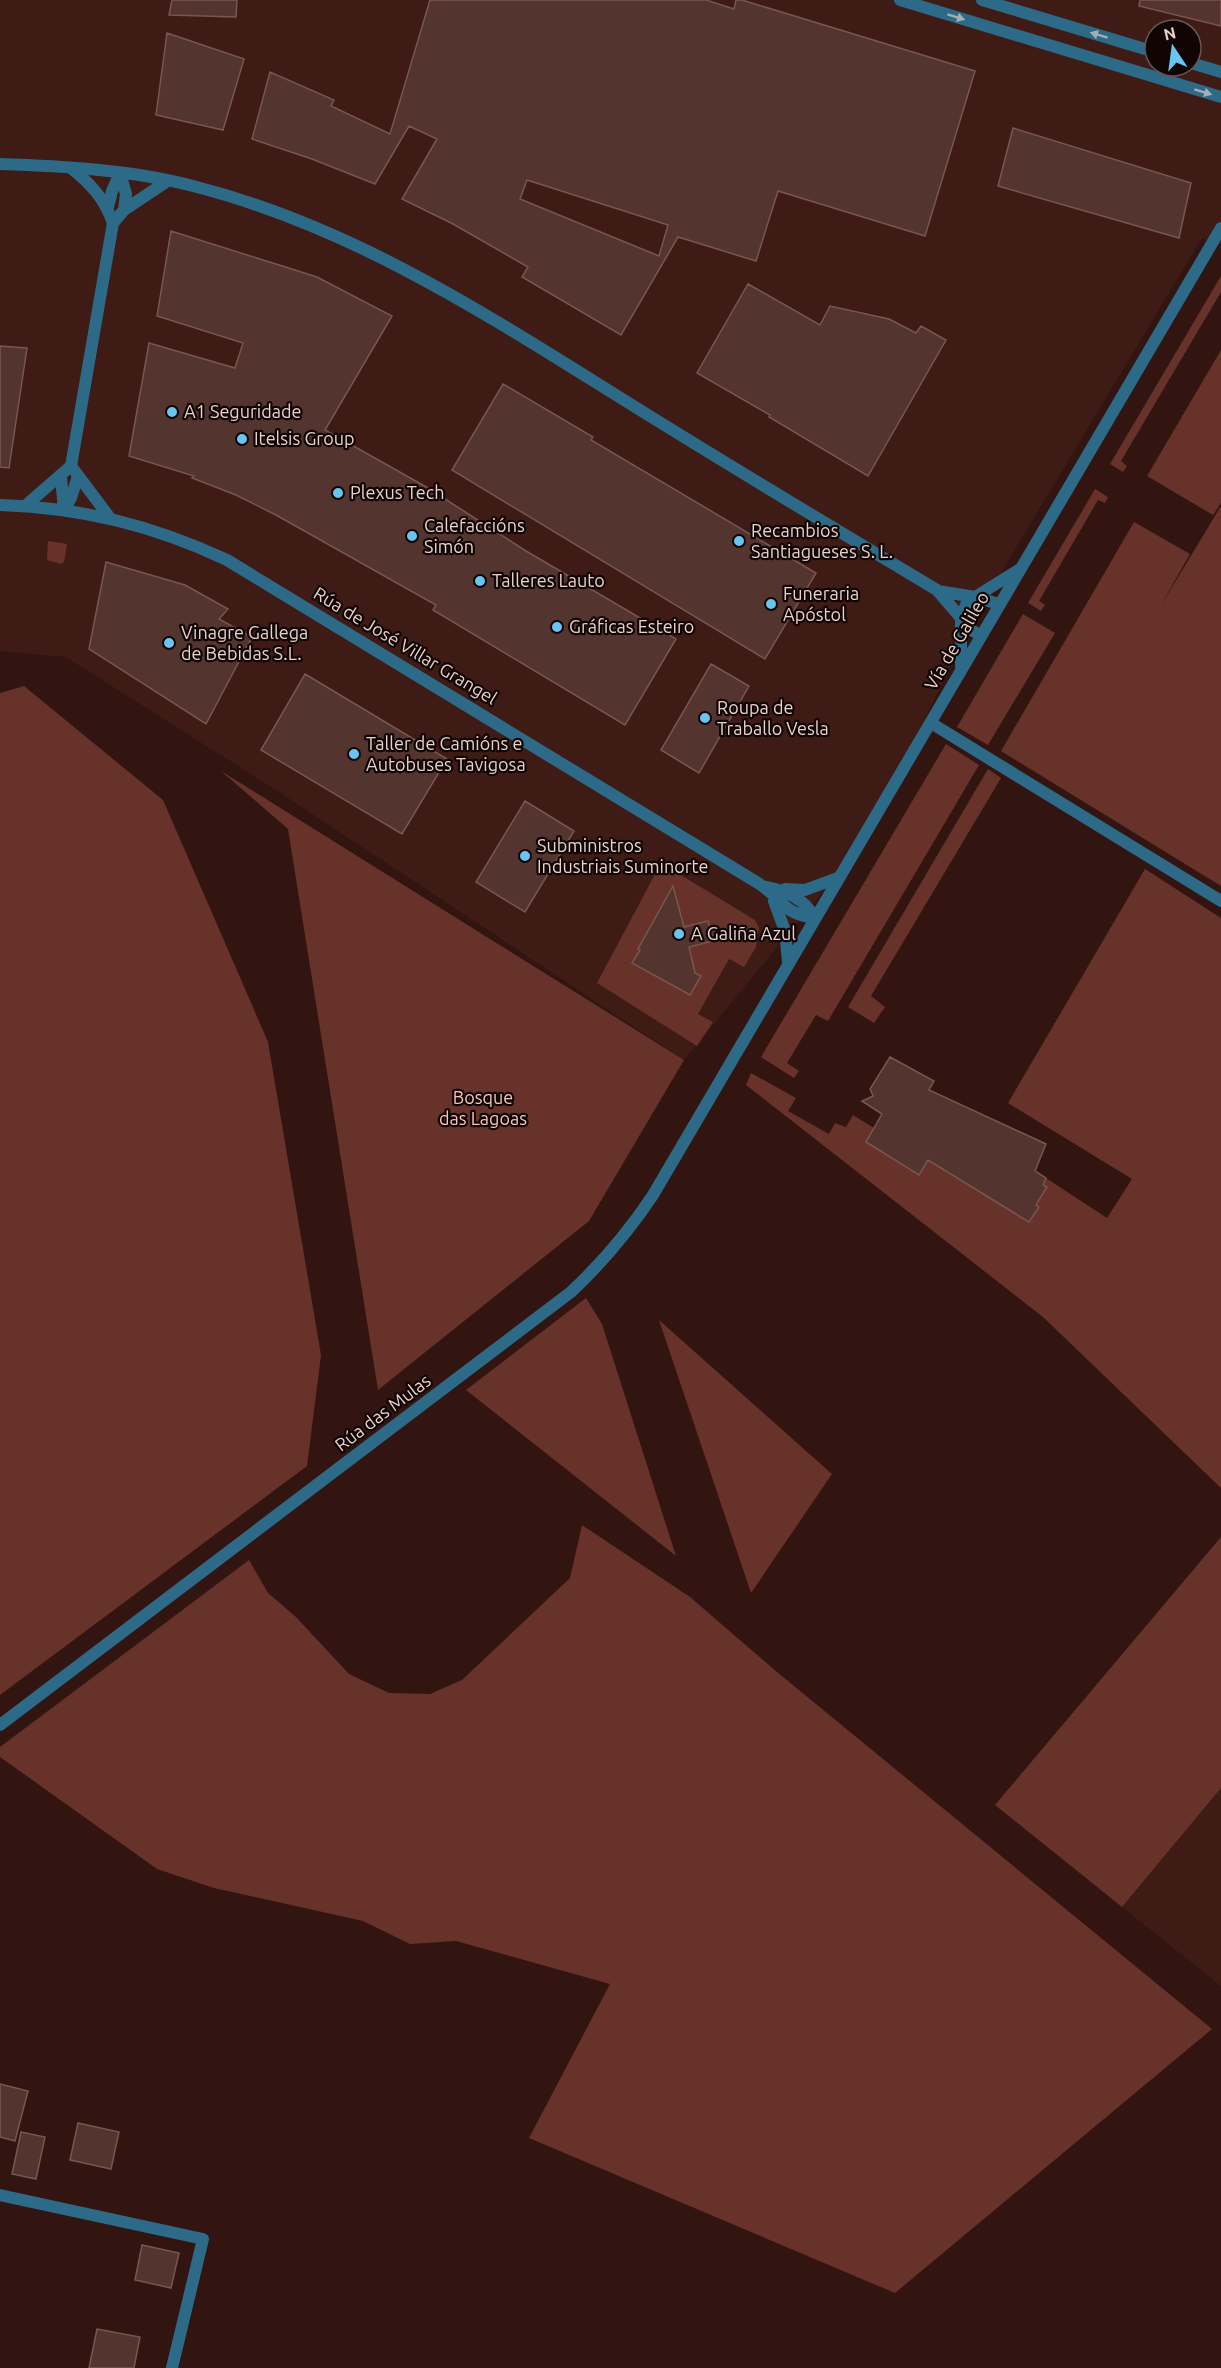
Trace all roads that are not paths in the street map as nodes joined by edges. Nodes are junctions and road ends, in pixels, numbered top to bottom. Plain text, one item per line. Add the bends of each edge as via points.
1 (900, 0) edge
2 (982, 0) edge
3 (1143, 48) edge
4 (1203, 67) edge
5 (1221, 72) edge
6 (1221, 97) edge
7 (0, 164) edge
8 (70, 168) junction
9 (120, 173) junction
10 (166, 182) junction
11 (108, 207) junction
12 (123, 210) junction
13 (113, 223) junction
14 (1221, 228) edge
15 (74, 471) junction
16 (61, 477) junction
17 (0, 505) edge
18 (25, 506) junction
19 (64, 510) junction
20 (111, 518) junction
21 (1021, 568) junction
22 (937, 590) junction
23 (975, 597) junction
24 (999, 604) junction
25 (961, 618) junction
26 (981, 636) junction
27 (961, 670) junction
28 (931, 723) junction
29 (840, 878) junction
30 (766, 887) junction
31 (1221, 901) edge
32 (815, 918) junction
33 (788, 963) junction
34 (725, 1072) joint
35 (0, 1725) edge
36 (0, 2195) edge
37 (172, 2368) edge

1 -> 6 street
3 -> 2 street
4 - 5 street
7 - 8 street
8 - 9 street
8 - 11 street via 94,188
9 - 10 street
9 - 11 street
9 - 12 street via 126,194
10 - 12 street
10 - 22 street via 191,185 286,214 375,252 468,304
11 - 13 street
12 - 13 street
13 - 15 street
14 - 21 street, Vía de Galileo
15 - 16 street
15 - 19 street via 71,498
15 - 20 street
16 - 18 street
16 - 19 street
17 - 18 street, Rúa de José Villar Grangel
18 - 19 street, Rúa de José Villar Grangel
19 - 20 street, Rúa de José Villar Grangel
20 - 30 street, Rúa de José Villar Grangel via 192,544 262,579
21 - 23 street
21 - 24 street, Vía de Galileo
22 - 23 street
22 - 25 street
23 - 24 street
23 - 25 street via 968,602
24 - 26 street, Vía de Galileo
25 - 26 street
25 - 27 street
26 - 27 street, Vía de Galileo
27 - 28 street, Vía de Galileo
28 - 29 street, Vía de Galileo
28 - 31 street
29 - 30 street, Rúa de José Villar Grangel via 805,890
29 - 32 street, Vía de Galileo
30 - 32 street, Rúa de José Villar Grangel via 790,912
30 - 33 street via 778,907
32 - 33 street, Vía de Galileo
33 - 34 street, Vía de Galileo
34 - 35 street, Rúa das Mulas via 634,1224 578,1285
36 - 37 street via 203,2239

